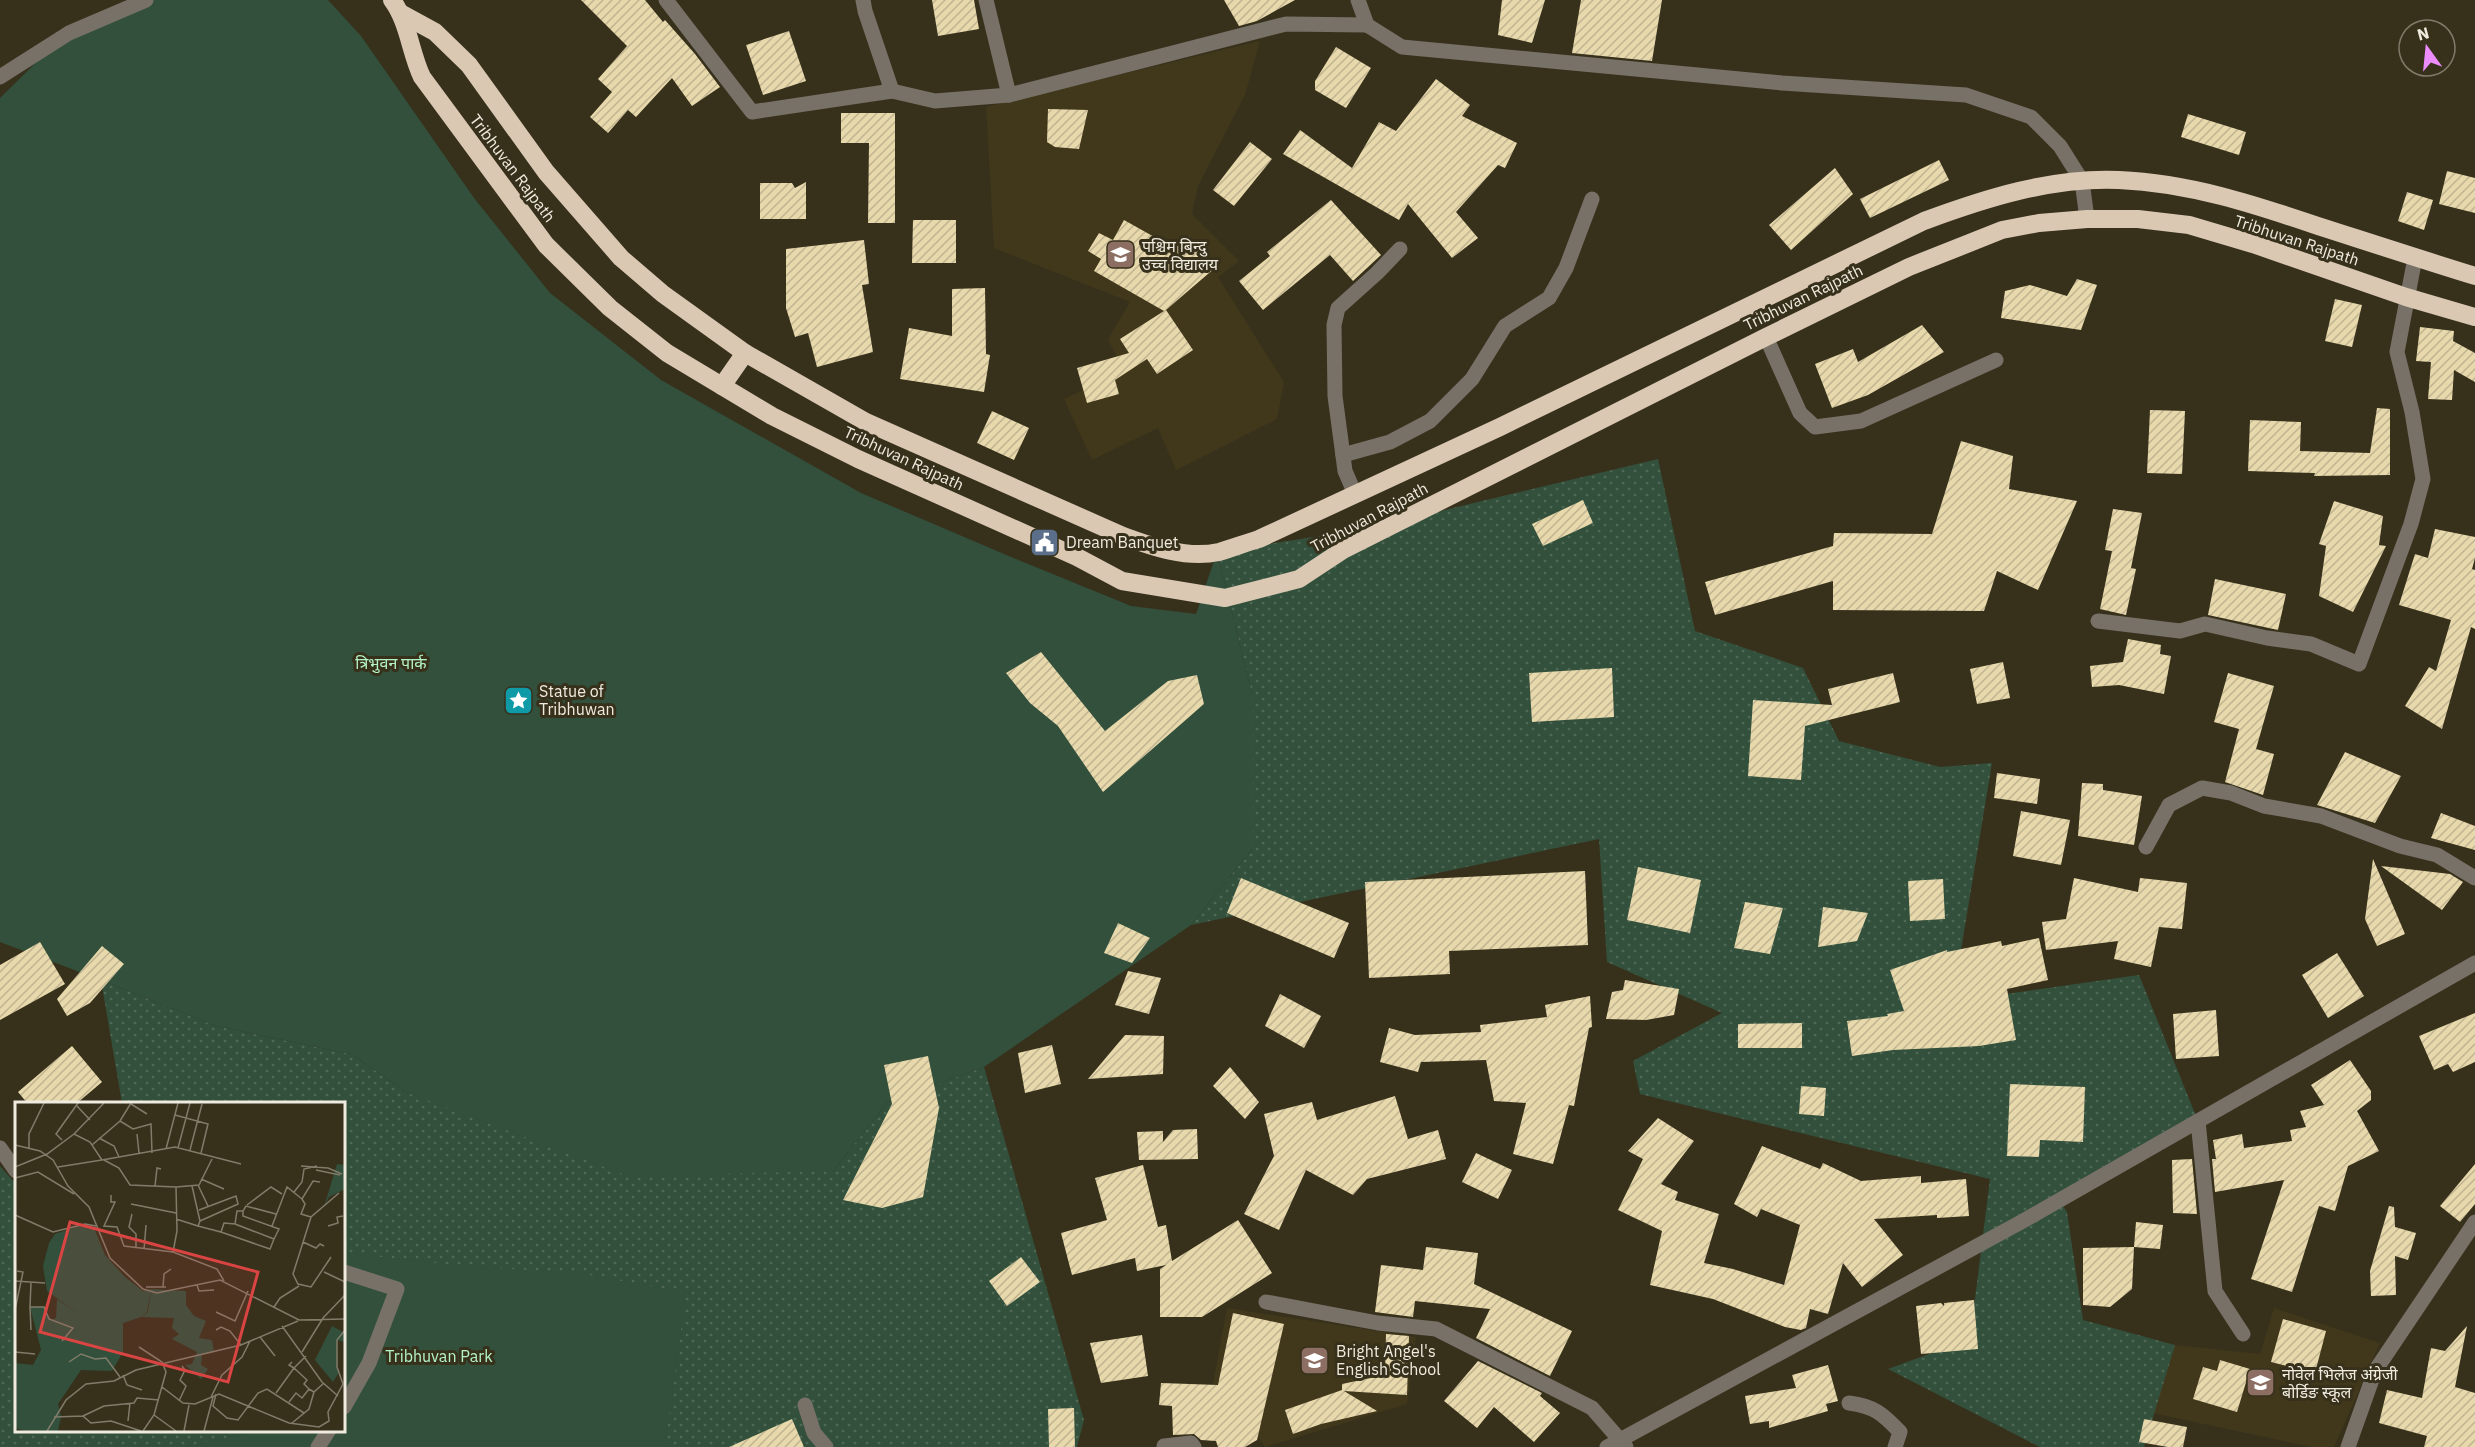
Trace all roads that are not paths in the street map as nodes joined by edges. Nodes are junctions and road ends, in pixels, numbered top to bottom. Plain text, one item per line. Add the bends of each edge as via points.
1 (146, 0) edge
2 (666, 0) edge
3 (863, 0) edge
4 (986, 0) edge
5 (1358, 0) edge
6 (397, 7) edge
7 (1367, 25) junction
8 (0, 77) edge
9 (892, 92) junction
10 (1009, 95) junction
11 (2082, 181) junction
12 (1592, 199) dead end
13 (2087, 219) junction
14 (1400, 249) dead end
15 (2415, 258) junction
16 (2475, 276) edge
17 (2406, 297) junction
18 (2475, 317) edge
19 (1766, 337) junction
20 (745, 353) junction
21 (1996, 360) dead end
22 (722, 386) junction
23 (1343, 455) junction
24 (1355, 494) junction
25 (2098, 621) dead end
26 (2146, 848) dead end
27 (2475, 878) edge
28 (2475, 963) edge
29 (2198, 1121) junction
30 (0, 1148) edge
31 (15, 1170) edge
32 (2475, 1222) edge
33 (345, 1272) edge
34 (1266, 1302) dead end
35 (2243, 1334) dead end
36 (1849, 1403) dead end
37 (345, 1405) edge
38 (806, 1405) dead end
39 (328, 1432) edge
40 (1624, 1443) edge
41 (1164, 1446) edge
42 (318, 1447) edge
43 (826, 1447) edge
44 (1194, 1447) edge
45 (1607, 1447) edge
46 (1895, 1447) edge
47 (2348, 1447) edge

1 - 8 street via 69,33
2 - 9 street via 752,112
3 - 9 street
4 - 10 street
5 - 7 street
6 - 20 highway, Tribhuvan Rajpath via 435,32 469,65 546,172 621,258 663,294
6 - 22 highway, Tribhuvan Rajpath via 422,77 546,245 610,308 667,353
7 - 10 street via 1286,24
7 - 11 street via 1401,47 1782,83 1966,94 2031,117 2060,146
9 - 10 street via 935,101
11 - 13 street
11 - 15 highway, Tribhuvan Rajpath via 2172,184 2227,196
11 - 24 highway, Tribhuvan Rajpath via 2018,190 1924,221
12 - 23 street via 1566,268 1549,298 1506,326 1472,379 1430,421 1390,442
13 - 17 highway, Tribhuvan Rajpath via 2189,225
13 - 19 highway, Tribhuvan Rajpath via 2002,230 1909,267
14 - 23 street via 1338,308 1334,325 1335,396
15 - 16 highway, Tribhuvan Rajpath
15 - 17 street
17 - 18 highway, Tribhuvan Rajpath
17 - 25 street via 2397,352 2423,478 2411,524 2359,664 2311,644 2205,624 2180,631
19 - 21 street via 1800,413 1815,427 1861,421
19 - 22 highway, Tribhuvan Rajpath via 1342,550 1299,579 1225,598 1122,581 858,459
20 - 22 highway
20 - 24 highway, Tribhuvan Rajpath via 866,422 1160,550 1217,552 1259,539
23 - 24 street
26 - 27 street via 2169,805 2202,788 2264,806 2321,816 2400,846 2437,855
28 - 29 street
29 - 35 street via 2215,1292
29 - 40 street
30 - 31 street
32 - 47 street via 2375,1371
33 - 37 street via 396,1289 369,1363
34 - 40 street via 1378,1323 1436,1329 1592,1408
36 - 46 street via 1867,1405 1883,1415 1900,1432
38 - 43 street via 814,1433
39 - 42 street
40 - 45 street
41 - 44 street via 1191,1443

